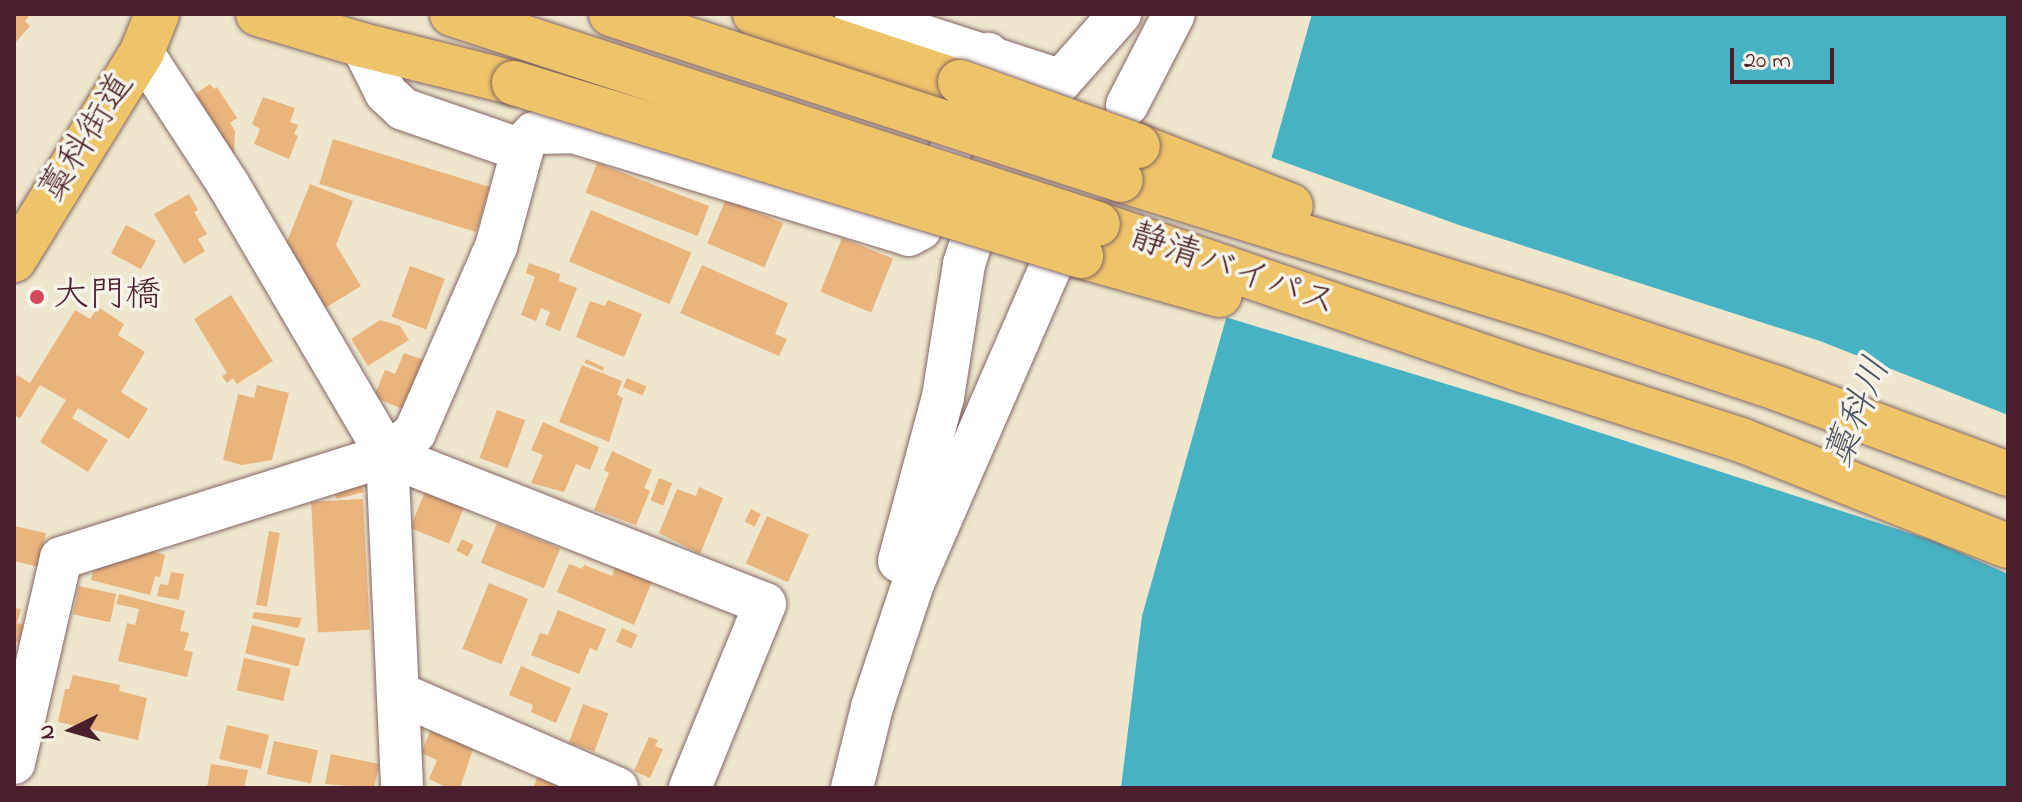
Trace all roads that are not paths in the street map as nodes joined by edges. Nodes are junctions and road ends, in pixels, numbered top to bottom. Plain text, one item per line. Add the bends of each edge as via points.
1 (258, 14) edge
2 (452, 14) edge
3 (611, 14) edge
4 (755, 14) edge
5 (856, 14) edge
6 (1120, 14) edge
7 (1174, 14) edge
8 (149, 33) edge
9 (362, 45) junction
10 (988, 54) junction
11 (1127, 105) dead end
12 (522, 150) junction
13 (1062, 240) dead end
14 (971, 242) dead end
15 (14, 260) edge
16 (1560, 316) junction
17 (1525, 371) junction
18 (387, 455) junction
19 (2008, 474) edge
20 (2008, 546) edge
21 (398, 693) junction
22 (872, 707) junction
23 (14, 763) edge
24 (402, 788) edge
25 (617, 788) edge
26 (690, 788) edge
27 (852, 788) edge

1 - 9 highway
2 - 17 highway, 静清バイパス, bridge via 1098,224
3 - 16 highway, 静清バイパス, bridge
4 - 16 highway, bridge via 1138,146
5 - 10 street
6 - 10 street via 1054,86
7 - 11 street
8 - 15 highway, 藁科街道
8 - 18 street via 228,184
9 - 12 street via 386,93 403,109
9 - 17 highway, bridge via 514,83 1021,241
10 - 12 street via 920,229 909,235 573,132 534,133
12 - 18 street via 496,247 452,353 415,432
13 - 22 street via 914,581
14 - 22 street via 943,397 883,625
16 - 19 highway, 静清バイパス
17 - 20 highway, 静清バイパス via 1741,440
18 - 21 street
18 - 23 street via 61,558
18 - 26 street via 765,604
21 - 24 street
21 - 25 street
22 - 27 street

